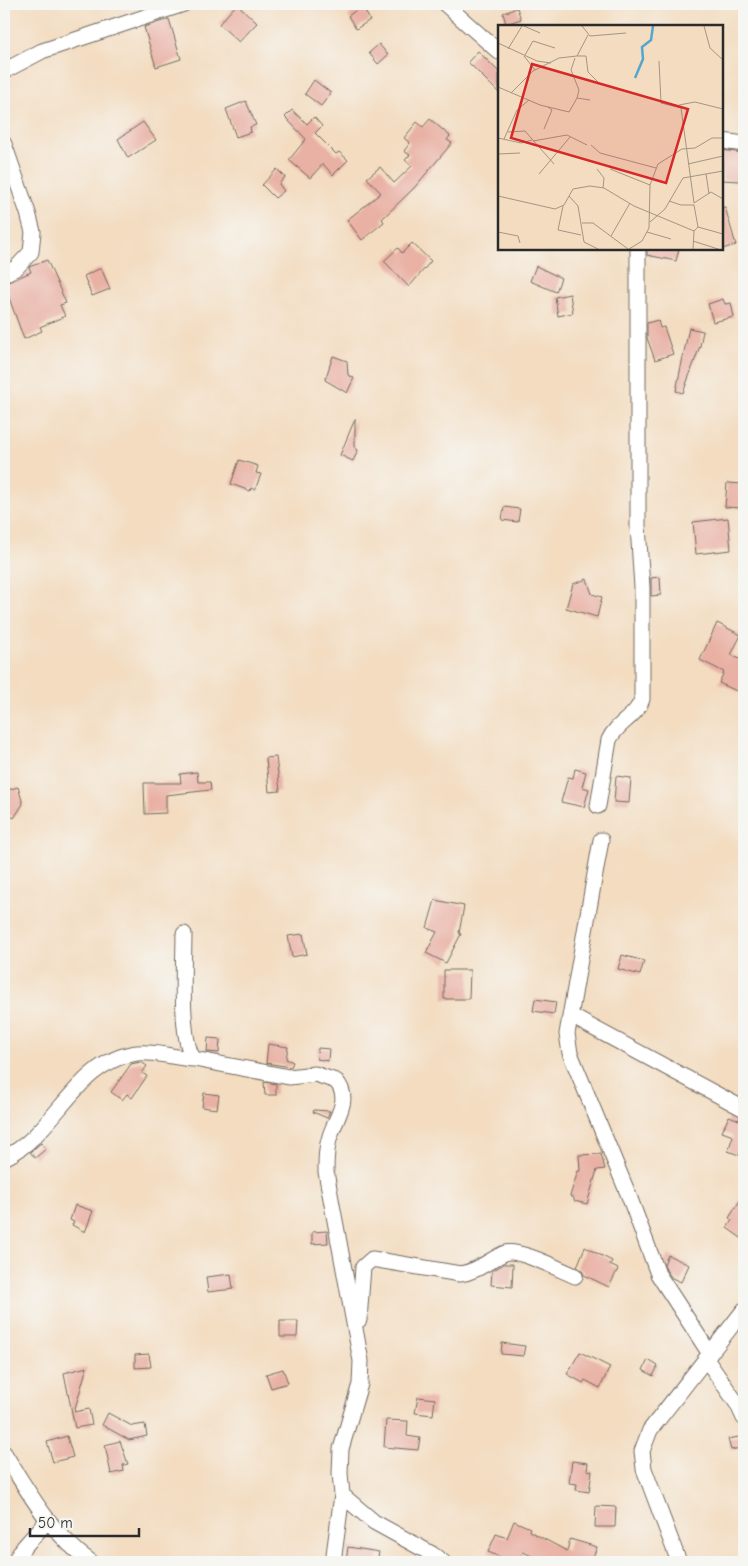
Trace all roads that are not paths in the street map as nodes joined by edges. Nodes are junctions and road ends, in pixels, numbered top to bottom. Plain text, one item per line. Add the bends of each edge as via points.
1 (184, 4) edge
2 (445, 4) edge
3 (498, 51) edge
4 (4, 71) edge
5 (723, 141) edge
6 (4, 144) edge
7 (744, 144) edge
8 (638, 250) edge
9 (4, 274) edge
10 (598, 806) dead end
11 (601, 840) dead end
12 (184, 934) dead end
13 (571, 1016) junction
14 (194, 1059) junction
15 (744, 1110) edge
16 (4, 1158) edge
17 (574, 1276) dead end
18 (744, 1310) edge
19 (358, 1339) junction
20 (708, 1357) junction
21 (744, 1418) edge
22 (4, 1453) edge
23 (342, 1495) junction
24 (48, 1520) junction
25 (14, 1562) edge
26 (91, 1562) edge
27 (333, 1562) edge
28 (443, 1562) edge
29 (679, 1562) edge

1 - 4 street via 42,51
2 - 3 street
5 - 7 street
6 - 9 street via 33,232 31,252 16,268
8 - 10 street via 642,699 639,709 613,730
11 - 13 street
12 - 14 street via 185,1024 188,1052
13 - 15 street
13 - 20 street via 567,1034 570,1053 658,1274
14 - 16 street via 156,1052 112,1059 92,1071 53,1117 23,1146
14 - 19 street via 289,1077 315,1074 336,1081 340,1086 344,1096 330,1136 326,1172
17 - 19 street via 508,1252 470,1273 460,1274 372,1259 363,1267
18 - 20 street
19 - 23 street via 362,1361 360,1384 341,1449
20 - 21 street
20 - 29 street via 650,1430 642,1451 644,1469
22 - 24 street
23 - 27 street
23 - 28 street via 374,1522
24 - 25 street
24 - 26 street via 65,1541

